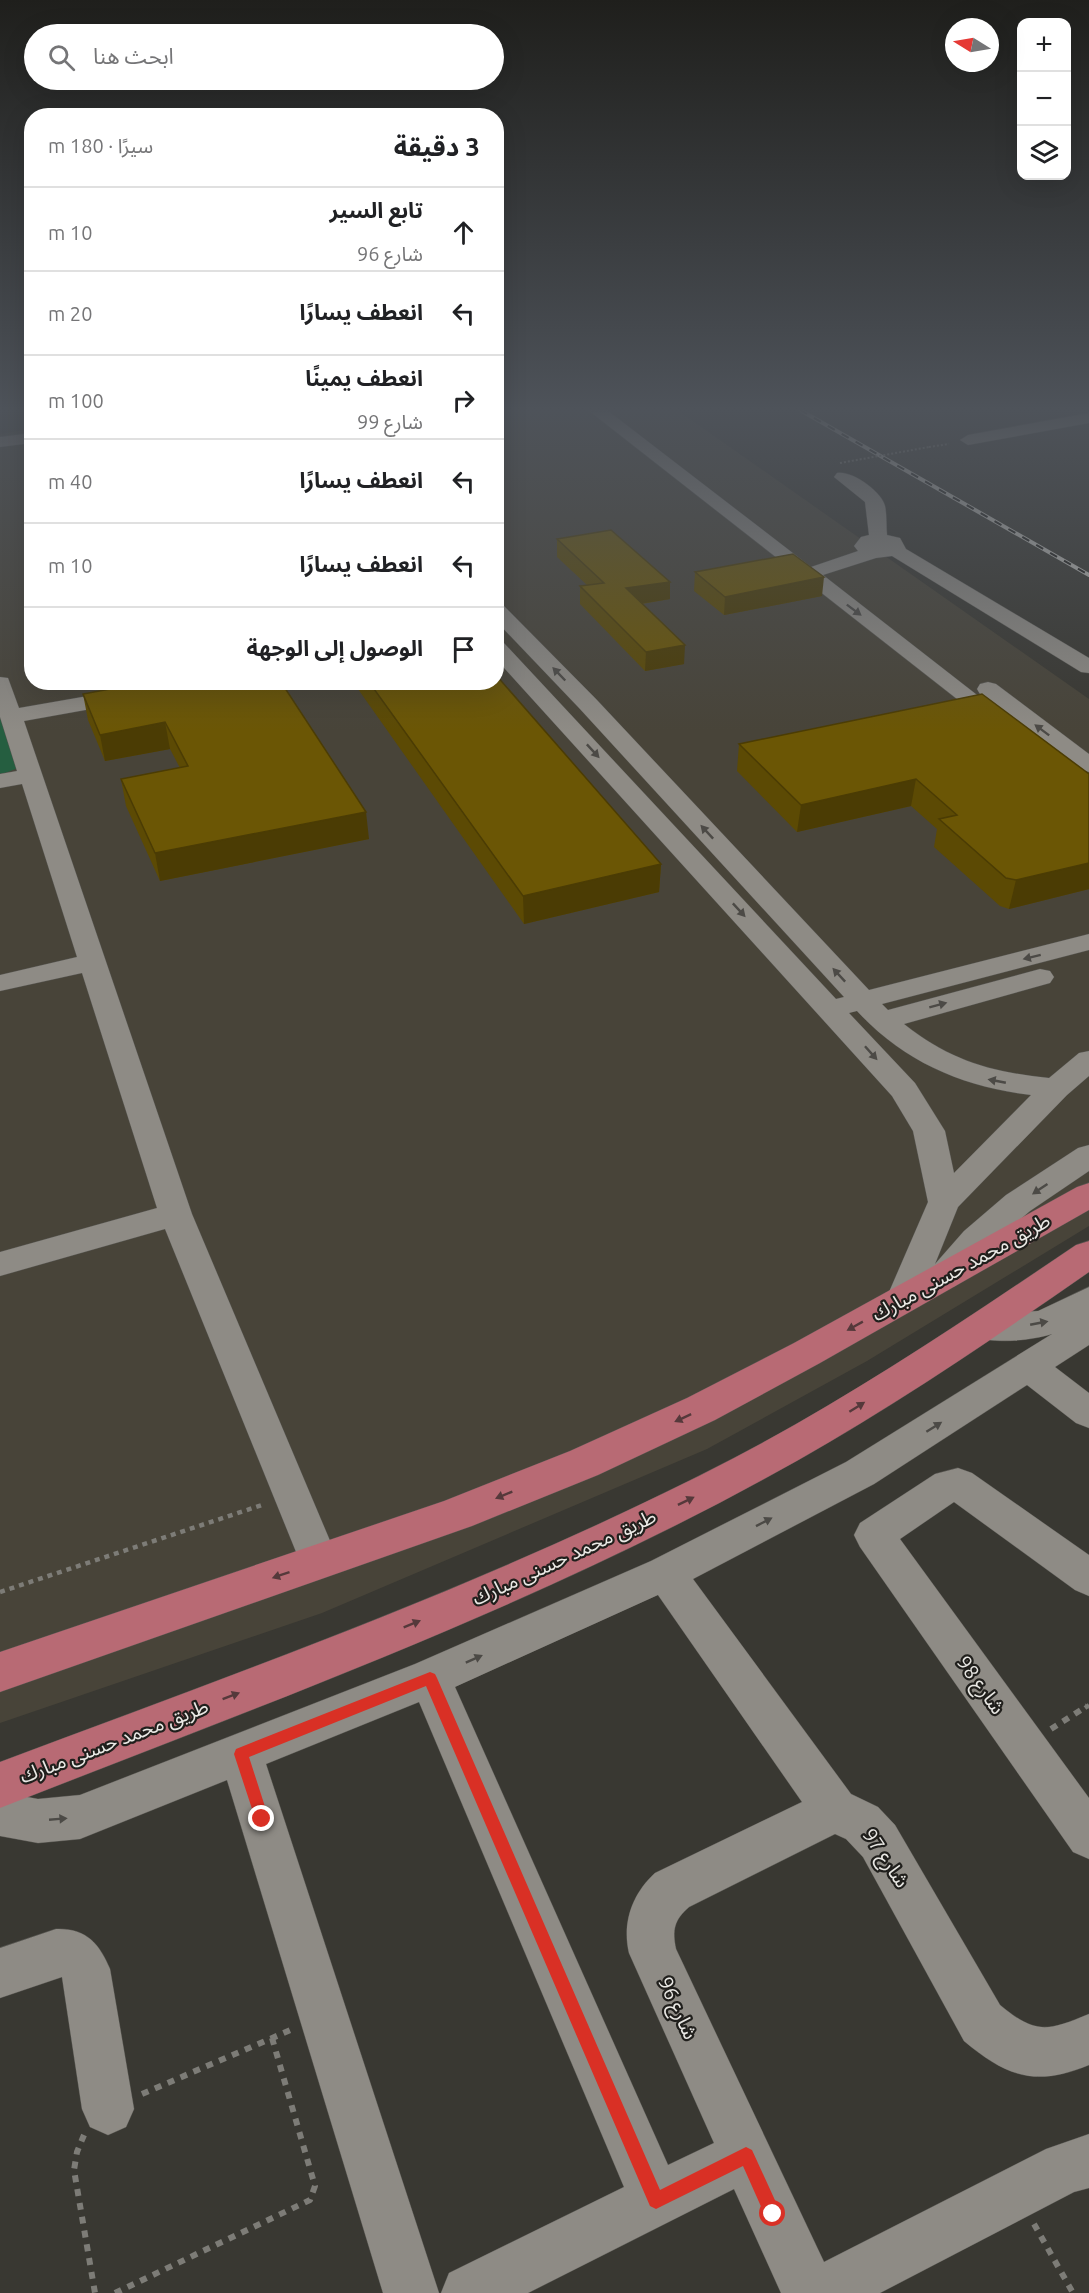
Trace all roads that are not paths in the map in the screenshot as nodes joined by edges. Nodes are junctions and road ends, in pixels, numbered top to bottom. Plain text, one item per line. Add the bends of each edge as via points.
1 (738, 517) edge
2 (754, 517) edge
3 (876, 517) edge
4 (876, 546) junction
5 (817, 572) junction
6 (504, 617) edge
7 (504, 655) edge
8 (1089, 667) edge
9 (0, 683) edge
10 (162, 690) edge
11 (588, 704) junction
12 (556, 711) junction
13 (12, 716) junction
14 (1084, 773) edge
15 (32, 775) junction
16 (0, 781) edge
17 (669, 790) junction
18 (636, 798) junction
19 (1089, 942) edge
20 (93, 962) junction
21 (1089, 964) edge
22 (0, 983) edge
23 (831, 1009) junction
24 (872, 1011) junction
25 (1089, 1060) edge
26 (1056, 1088) junction
27 (1089, 1156) edge
28 (1089, 1195) edge
29 (944, 1203) junction
30 (176, 1214) junction
31 (1089, 1254) edge
32 (0, 1264) edge
33 (943, 1278) junction
34 (903, 1299) junction
35 (1089, 1300) edge
36 (983, 1327) junction
37 (1089, 1329) edge
38 (1029, 1367) junction
39 (1089, 1413) edge
40 (319, 1562) junction
41 (665, 1574) junction
42 (1089, 1578) edge
43 (0, 1672) edge
44 (430, 1678) junction
45 (241, 1754) junction
46 (0, 1785) edge
47 (835, 1810) junction
48 (0, 1814) edge
49 (1089, 1836) edge
50 (0, 1973) edge
51 (1081, 2043) edge
52 (108, 2109) road end
53 (746, 2156) junction
54 (1089, 2161) edge
55 (656, 2200) junction
56 (411, 2293) edge
57 (469, 2293) edge
58 (810, 2293) edge
59 (822, 2293) edge

1 - 5 street
2 - 5 street
3 - 4 street
4 - 5 street
4 - 8 street via 896,544 896,550
5 - 14 street
11 -> 6 street
7 - 12 street
9 - 13 street
10 - 13 street
11 - 12 street
11 - 17 street
12 -> 18 street
13 - 15 street
15 - 16 street
15 - 20 street
17 - 18 street
24 -> 17 street
18 -> 23 street
19 -> 24 street
20 - 22 street
20 - 30 street
24 -> 21 street
23 - 24 street
23 -> 29 street via 904,1090 929,1131
26 -> 24 street via 1003,1083 960,1071 908,1042
25 - 26 street
26 - 29 street
27 -> 33 street via 1018,1203 976,1239
28 - 33 highway, طريق محمد حسنى مبارك
29 - 34 street
30 - 32 street
30 - 40 street
31 - 36 highway, طريق محمد حسنى مبارك
33 - 34 highway, طريق محمد حسنى مبارك
34 -> 40 highway, طريق محمد حسنى مبارك via 701,1409 584,1463 457,1514
36 -> 35 street via 1041,1324
46 -> 36 highway, طريق محمد حسنى مبارك via 336,1656 530,1576 702,1493 853,1410
37 - 38 street
38 - 39 street
41 -> 38 street via 860,1473
40 -> 43 highway, طريق محمد حسنى مبارك
44 -> 41 street
41 - 47 street, شارع 97
42 - 49 street, شارع 98 via 958,1484 949,1485 874,1535
44 - 45 street
44 - 55 street
48 -> 45 street via 38,1821 80,1817
45 - 56 street
47 - 51 street, شارع 97 via 862,1823 879,1841 982,2023 1002,2041 1026,2052 1051,2054
47 - 53 street, شارع 96 via 672,1890 661,1899 649,1924 653,1953
50 - 52 street via 56,1953 66,1952 81,1961
53 - 55 street
53 - 58 street, شارع 96
54 - 59 street via 1065,2168
55 - 57 street

